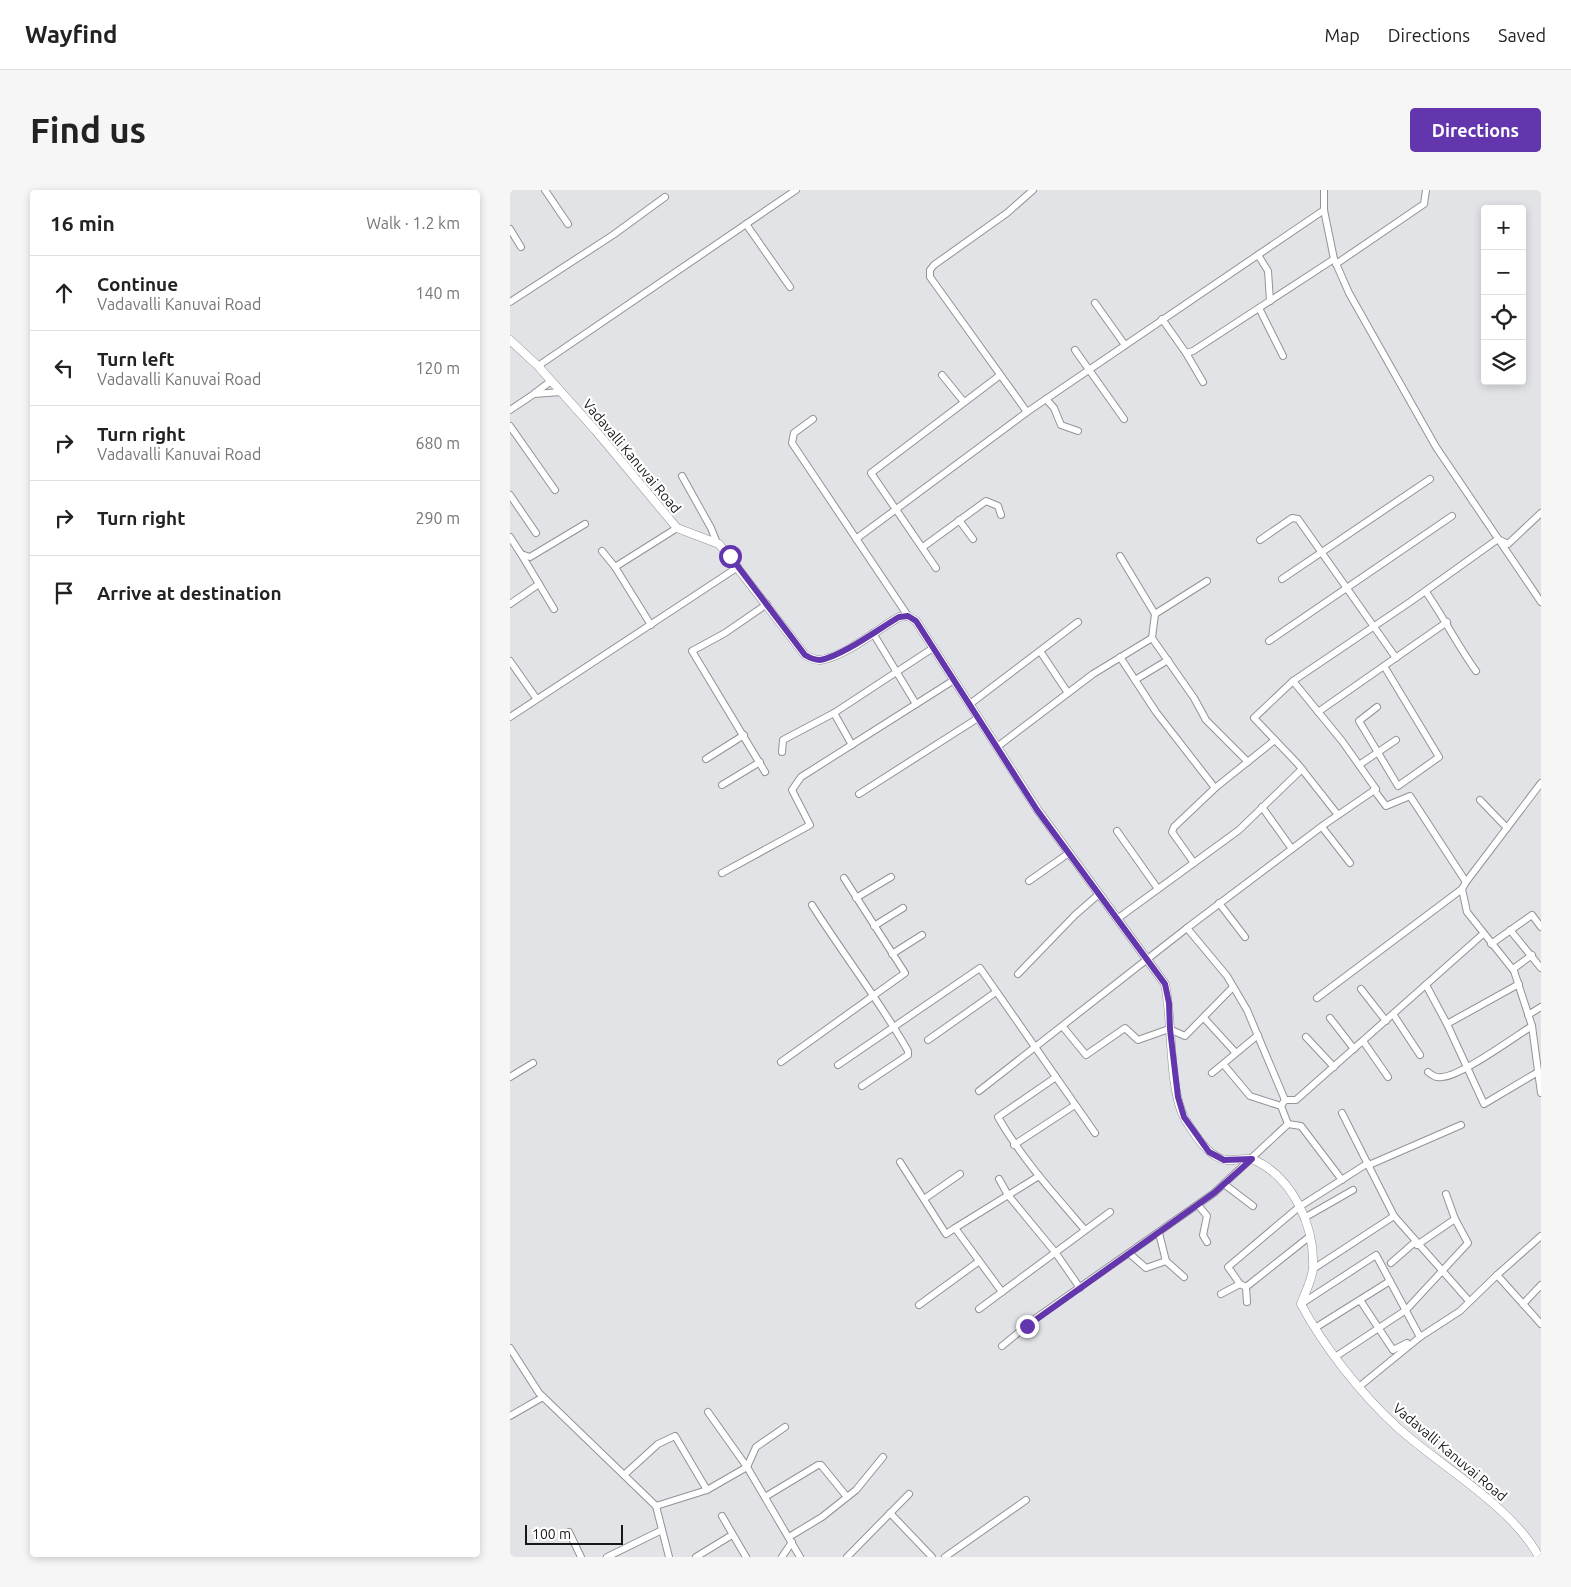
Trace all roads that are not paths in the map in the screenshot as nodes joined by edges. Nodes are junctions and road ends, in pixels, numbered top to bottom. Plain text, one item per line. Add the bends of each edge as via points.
1 (545, 190) edge
2 (796, 190) edge
3 (1033, 190) edge
4 (1324, 190) edge
5 (1426, 190) edge
6 (665, 197) dead end
7 (1324, 210) junction
8 (568, 224) dead end
9 (746, 224) junction
10 (510, 229) edge
11 (521, 247) dead end
12 (1258, 255) junction
13 (1335, 261) junction
14 (790, 287) dead end
15 (1270, 301) junction
16 (510, 302) edge
17 (1095, 303) dead end
18 (1259, 308) junction
19 (1162, 319) junction
20 (510, 340) edge
21 (1125, 345) junction
22 (1075, 350) dead end
23 (1186, 353) junction
24 (1283, 356) dead end
25 (538, 366) junction
26 (1089, 369) junction
27 (942, 376) dead end
28 (999, 376) junction
29 (551, 381) junction
30 (1203, 382) dead end
31 (561, 392) junction
32 (534, 394) junction
33 (1046, 399) junction
34 (964, 402) junction
35 (510, 410) edge
36 (1027, 412) junction
37 (813, 419) dead end
38 (1124, 419) dead end
39 (510, 426) edge
40 (1078, 431) dead end
41 (682, 476) dead end
42 (1430, 479) dead end
43 (555, 490) dead end
44 (510, 494) edge
45 (896, 509) junction
46 (1541, 514) edge
47 (1002, 515) dead end
48 (1452, 516) dead end
49 (959, 520) junction
50 (585, 524) dead end
51 (677, 528) junction
52 (536, 533) dead end
53 (510, 538) edge
54 (856, 539) junction
55 (973, 539) dead end
56 (1260, 540) dead end
57 (1498, 540) junction
58 (717, 544) junction
59 (923, 547) junction
60 (602, 551) dead end
61 (1321, 552) junction
62 (521, 554) junction
63 (1120, 556) dead end
64 (615, 567) junction
65 (738, 567) junction
66 (936, 568) dead end
67 (1282, 579) dead end
68 (1207, 581) dead end
69 (539, 584) junction
70 (1347, 587) junction
71 (1426, 592) junction
72 (1541, 602) edge
73 (510, 604) edge
74 (767, 604) junction
75 (554, 609) dead end
76 (1155, 614) junction
77 (908, 616) junction
78 (1078, 622) dead end
79 (1447, 622) junction
80 (650, 626) junction
81 (1374, 626) junction
82 (873, 632) junction
83 (1152, 638) junction
84 (1269, 641) dead end
85 (933, 648) junction
86 (1040, 651) junction
87 (1120, 657) junction
88 (1396, 658) junction
89 (1168, 660) junction
90 (510, 661) edge
91 (1384, 666) junction
92 (896, 672) junction
93 (1476, 672) dead end
94 (954, 680) junction
95 (1135, 680) junction
96 (1292, 680) junction
97 (1068, 693) junction
98 (536, 698) junction
99 (916, 704) junction
100 (970, 704) junction
101 (1377, 707) dead end
102 (1318, 712) junction
103 (834, 713) junction
104 (510, 717) edge
105 (978, 718) junction
106 (744, 735) junction
107 (1274, 740) junction
108 (1396, 740) dead end
109 (852, 745) junction
110 (998, 747) junction
111 (782, 752) dead end
112 (1377, 752) junction
113 (706, 759) dead end
114 (760, 762) junction
115 (1248, 762) junction
116 (1359, 765) junction
117 (1302, 769) junction
118 (765, 772) dead end
119 (722, 785) dead end
120 (1215, 788) junction
121 (1540, 788) edge
122 (1374, 790) junction
123 (859, 794) dead end
124 (1480, 800) dead end
125 (1262, 807) junction
126 (1338, 815) junction
127 (1322, 827) junction
128 (1507, 828) junction
129 (1117, 831) dead end
130 (1292, 849) junction
131 (1069, 853) junction
132 (1194, 863) junction
133 (1350, 864) dead end
134 (722, 873) dead end
135 (891, 877) dead end
136 (844, 878) dead end
137 (1029, 881) dead end
138 (1466, 882) junction
139 (1158, 889) junction
140 (1462, 889) junction
141 (1099, 894) junction
142 (856, 898) junction
143 (1219, 903) junction
144 (812, 905) dead end
145 (903, 908) dead end
146 (1117, 919) junction
147 (874, 926) junction
148 (1541, 927) edge
149 (1187, 928) junction
150 (1510, 930) junction
151 (1483, 934) junction
152 (922, 935) dead end
153 (1245, 938) dead end
154 (1491, 944) junction
155 (892, 954) junction
156 (1532, 956) junction
157 (1147, 960) junction
158 (1541, 968) edge
159 (1514, 970) junction
160 (1018, 974) dead end
161 (1519, 984) junction
162 (1426, 985) junction
163 (1233, 987) junction
164 (1361, 989) dead end
165 (996, 992) junction
166 (874, 995) junction
167 (1317, 998) dead end
168 (1541, 1007) edge
169 (1393, 1014) junction
170 (1528, 1015) junction
171 (1204, 1018) junction
172 (1330, 1018) dead end
173 (1386, 1021) junction
174 (1447, 1024) junction
175 (894, 1026) junction
176 (1532, 1026) junction
177 (1063, 1027) junction
178 (1170, 1029) junction
179 (1258, 1035) junction
180 (1306, 1038) dead end
181 (928, 1040) dead end
182 (1363, 1041) junction
183 (1538, 1046) edge
184 (1036, 1048) junction
185 (1354, 1049) junction
186 (1235, 1052) junction
187 (1420, 1055) dead end
188 (781, 1062) dead end
189 (533, 1063) dead end
190 (838, 1065) dead end
191 (1224, 1065) junction
192 (1468, 1066) junction
193 (1334, 1067) junction
194 (1428, 1072) dead end
195 (1212, 1073) dead end
196 (510, 1076) edge
197 (1056, 1077) junction
198 (1388, 1077) dead end
199 (1540, 1077) edge
200 (862, 1086) dead end
201 (979, 1091) dead end
202 (1541, 1094) edge
203 (1283, 1103) junction
204 (1075, 1105) junction
205 (1342, 1113) dead end
206 (1288, 1124) junction
207 (1460, 1125) dead end
208 (1095, 1133) dead end
209 (1014, 1145) junction
210 (1252, 1159) junction
211 (900, 1162) dead end
212 (1368, 1164) junction
213 (960, 1174) dead end
214 (1039, 1176) junction
215 (999, 1179) dead end
216 (1342, 1180) junction
217 (1224, 1184) junction
218 (1353, 1190) dead end
219 (1446, 1194) dead end
220 (1008, 1195) junction
221 (924, 1199) junction
222 (1198, 1205) junction
223 (1252, 1206) dead end
224 (1299, 1208) junction
225 (1110, 1212) dead end
226 (1394, 1216) junction
227 (1304, 1218) junction
228 (1454, 1219) junction
229 (955, 1228) junction
230 (1085, 1230) junction
231 (1158, 1233) junction
232 (1541, 1236) edge
233 (1310, 1237) junction
234 (1208, 1242) dead end
235 (1416, 1244) junction
236 (1055, 1252) junction
237 (1130, 1254) junction
238 (1166, 1261) junction
239 (978, 1262) junction
240 (1391, 1263) dead end
241 (1313, 1269) junction
242 (1441, 1271) junction
243 (1497, 1276) junction
244 (1184, 1277) dead end
245 (1390, 1281) junction
246 (1243, 1285) junction
247 (1541, 1285) edge
248 (1080, 1288) junction
249 (1002, 1292) junction
250 (1221, 1294) dead end
251 (1360, 1300) junction
252 (1469, 1300) junction
253 (1246, 1302) dead end
254 (1302, 1304) junction
255 (1523, 1304) junction
256 (919, 1305) dead end
257 (979, 1309) dead end
258 (1406, 1310) junction
259 (1541, 1324) edge
260 (1315, 1328) junction
261 (1378, 1328) junction
262 (1420, 1337) junction
263 (1408, 1343) dead end
264 (1002, 1346) dead end
265 (510, 1348) edge
266 (1335, 1357) junction
267 (1360, 1386) junction
268 (543, 1397) junction
269 (708, 1412) dead end
270 (510, 1415) edge
271 (785, 1427) dead end
272 (883, 1457) dead end
273 (747, 1467) junction
274 (624, 1475) junction
275 (708, 1490) junction
276 (908, 1494) dead end
277 (765, 1497) junction
278 (847, 1497) junction
279 (1026, 1500) dead end
280 (656, 1506) junction
281 (890, 1513) junction
282 (722, 1516) dead end
283 (662, 1530) junction
284 (569, 1532) dead end
285 (732, 1535) junction
286 (790, 1539) junction
287 (581, 1557) edge
288 (607, 1557) edge
289 (669, 1557) edge
290 (696, 1557) edge
291 (746, 1557) edge
292 (782, 1557) edge
293 (800, 1557) edge
294 (847, 1557) edge
295 (932, 1557) edge
296 (945, 1557) edge
297 (1539, 1557) edge

1 - 8 street
2 - 9 street
3 - 28 street via 930,270 930,277
4 - 7 street
5 - 13 street via 1424,204
6 - 16 street
7 - 12 street
7 - 13 street
9 - 14 street
9 - 25 street
10 - 11 street
12 - 15 street via 1268,270
12 - 19 street
13 - 15 street
13 - 57 street via 1349,293 1436,447
15 - 18 street
17 - 21 street
18 - 23 street
18 - 24 street
19 - 21 street
19 - 23 street
20 - 25 street, Vadavalli Kanuvai Road
21 - 26 street
22 - 26 street
23 - 30 street
25 - 29 street, Vadavalli Kanuvai Road
26 - 33 street
26 - 38 street
27 - 34 street
28 - 34 street
28 - 36 street
29 - 31 street, Vadavalli Kanuvai Road
29 - 32 street
31 - 32 street
31 - 51 street, Vadavalli Kanuvai Road
32 - 35 street
33 - 36 street
33 - 40 street via 1061,425
34 - 45 street via 871,473
36 - 45 street
37 - 54 street via 794,433 792,443
39 - 43 street
41 - 58 street
42 - 61 street
44 - 52 street
45 - 54 street
45 - 59 street
46 - 57 street via 1508,544
47 - 49 street via 998,506 986,501
48 - 70 street
49 - 55 street
49 - 59 street
50 - 62 street via 537,555 530,558
51 - 58 street, Vadavalli Kanuvai Road
51 - 64 street
53 - 62 street
54 - 77 street
56 - 61 street via 1295,518
57 - 71 street
57 - 72 street
58 - 65 street, Vadavalli Kanuvai Road
59 - 66 street
60 - 64 street
61 - 67 street
61 - 70 street
62 - 69 street
63 - 76 street
64 - 80 street
65 - 74 street, Vadavalli Kanuvai Road
65 - 80 street
68 - 76 street
69 - 73 street
69 - 75 street
70 - 81 street
70 - 84 street
71 - 79 street
71 - 81 street
74 - 82 street, Vadavalli Kanuvai Road via 805,655 812,659 820,660 837,654
74 - 106 street via 692,651
76 - 83 street
77 - 82 street, Vadavalli Kanuvai Road via 899,617
77 - 85 street via 916,621
78 - 86 street
79 - 88 street
79 - 93 street via 1459,648
80 - 98 street
81 - 88 street
81 - 96 street
82 - 92 street
83 - 87 street
83 - 89 street
85 - 92 street
85 - 94 street
86 - 97 street
86 - 100 street
87 - 95 street
87 - 97 street
88 - 91 street
89 - 95 street
89 - 115 street via 1206,720
90 - 98 street
91 - 102 street
91 - 112 street via 1439,757 1398,786
92 - 99 street
92 - 103 street
94 - 99 street
94 - 100 street
95 - 120 street
96 - 102 street
96 - 107 street via 1254,718
97 - 110 street
98 - 104 street
99 - 109 street
100 - 105 street
101 - 112 street via 1358,721
102 - 116 street
103 - 109 street
103 - 111 street via 783,740
105 - 110 street
105 - 123 street
106 - 113 street
106 - 114 street
107 - 115 street
107 - 117 street
108 - 112 street
109 - 134 street via 801,777 792,790 810,824
110 - 131 street via 1037,810
112 - 116 street
114 - 118 street
114 - 119 street
115 - 120 street
116 - 122 street
117 - 125 street
117 - 126 street
120 - 132 street via 1172,832
121 - 128 street
122 - 126 street
122 - 138 street via 1386,806 1410,796
124 - 128 street
125 - 130 street
125 - 132 street via 1239,830
126 - 127 street
127 - 130 street
127 - 133 street
128 - 138 street
129 - 139 street
130 - 143 street
131 - 137 street
131 - 141 street
132 - 139 street
135 - 142 street
136 - 142 street
138 - 140 street
139 - 146 street
140 - 151 street via 1467,912
140 - 167 street
141 - 146 street
141 - 160 street
142 - 147 street
143 - 149 street
143 - 153 street
144 - 166 street
145 - 147 street
146 - 157 street
147 - 155 street
148 - 150 street via 1532,915
149 - 157 street
149 - 163 street
150 - 154 street
150 - 156 street
151 - 154 street
151 - 162 street
152 - 155 street
154 - 159 street
155 - 166 street via 905,974
156 - 158 street
156 - 159 street
157 - 177 street
157 - 178 street via 1165,984
159 - 161 street
161 - 170 street
161 - 174 street
162 - 169 street
162 - 174 street
163 - 171 street
163 - 179 street
164 - 173 street
165 - 175 street via 980,968
165 - 181 street
165 - 184 street
166 - 175 street
166 - 188 street
168 - 170 street
169 - 173 street
169 - 187 street
170 - 176 street
171 - 178 street via 1185,1036
171 - 186 street
172 - 185 street
173 - 182 street
174 - 192 street
175 - 190 street
175 - 200 street via 908,1055
176 - 183 street
176 - 192 street
177 - 178 street via 1086,1055 1126,1028 1138,1040
177 - 184 street
178 - 210 street via 1178,1097 1184,1117 1209,1152 1224,1160
179 - 186 street
179 - 203 street
180 - 193 street
182 - 185 street
182 - 198 street
183 - 199 street
184 - 197 street
184 - 201 street
185 - 193 street
186 - 191 street
189 - 196 street
191 - 195 street
191 - 203 street via 1250,1096
192 - 194 street via 1444,1077
192 - 199 street via 1484,1104
193 - 203 street via 1296,1100
197 - 204 street
197 - 209 street via 998,1117
199 - 202 street
203 - 206 street
204 - 208 street
204 - 209 street
205 - 212 street
206 - 210 street
206 - 216 street via 1301,1126
207 - 212 street
209 - 214 street
210 - 217 street
210 - 224 street via 1276,1174 1296,1199
211 - 221 street
212 - 216 street
212 - 226 street
213 - 221 street
214 - 220 street
214 - 230 street
215 - 220 street
216 - 224 street
217 - 222 street
217 - 223 street
218 - 227 street
219 - 228 street
220 - 229 street
220 - 236 street
221 - 229 street via 946,1234
222 - 231 street
222 - 234 street via 1207,1216 1202,1235
224 - 227 street
224 - 246 street via 1228,1266
225 - 230 street
226 - 235 street
226 - 241 street
227 - 233 street
228 - 235 street
228 - 242 street via 1468,1243
229 - 239 street
230 - 236 street
231 - 237 street
231 - 238 street
232 - 243 street
233 - 241 street
233 - 246 street
235 - 240 street
235 - 242 street
236 - 248 street
236 - 249 street
237 - 238 street via 1146,1268
237 - 248 street
238 - 244 street
239 - 249 street
239 - 256 street
241 - 254 street
242 - 252 street
242 - 258 street
243 - 252 street
243 - 255 street
245 - 251 street
245 - 254 street via 1376,1255
245 - 258 street
246 - 250 street
246 - 253 street
247 - 255 street
248 - 264 street
249 - 257 street
251 - 260 street
251 - 261 street
252 - 262 street via 1460,1311
254 - 260 street, Vadavalli Kanuvai Road
255 - 259 street
258 - 261 street
258 - 262 street
260 - 266 street, Vadavalli Kanuvai Road
261 - 263 street via 1393,1350
261 - 266 street
262 - 267 street
265 - 268 street
266 - 267 street, Vadavalli Kanuvai Road
267 - 297 street, Vadavalli Kanuvai Road via 1396,1426 1519,1527
268 - 270 street
268 - 274 street
269 - 273 street
271 - 273 street via 756,1447
272 - 278 street
273 - 275 street
273 - 277 street
274 - 275 street via 658,1444 675,1436
274 - 280 street
275 - 280 street
276 - 281 street
277 - 278 street via 818,1465
277 - 286 street
278 - 286 street
279 - 296 street
280 - 283 street
281 - 294 street
281 - 295 street
282 - 285 street
283 - 288 street
283 - 289 street
284 - 287 street
285 - 290 street
285 - 291 street
286 - 292 street
286 - 293 street

